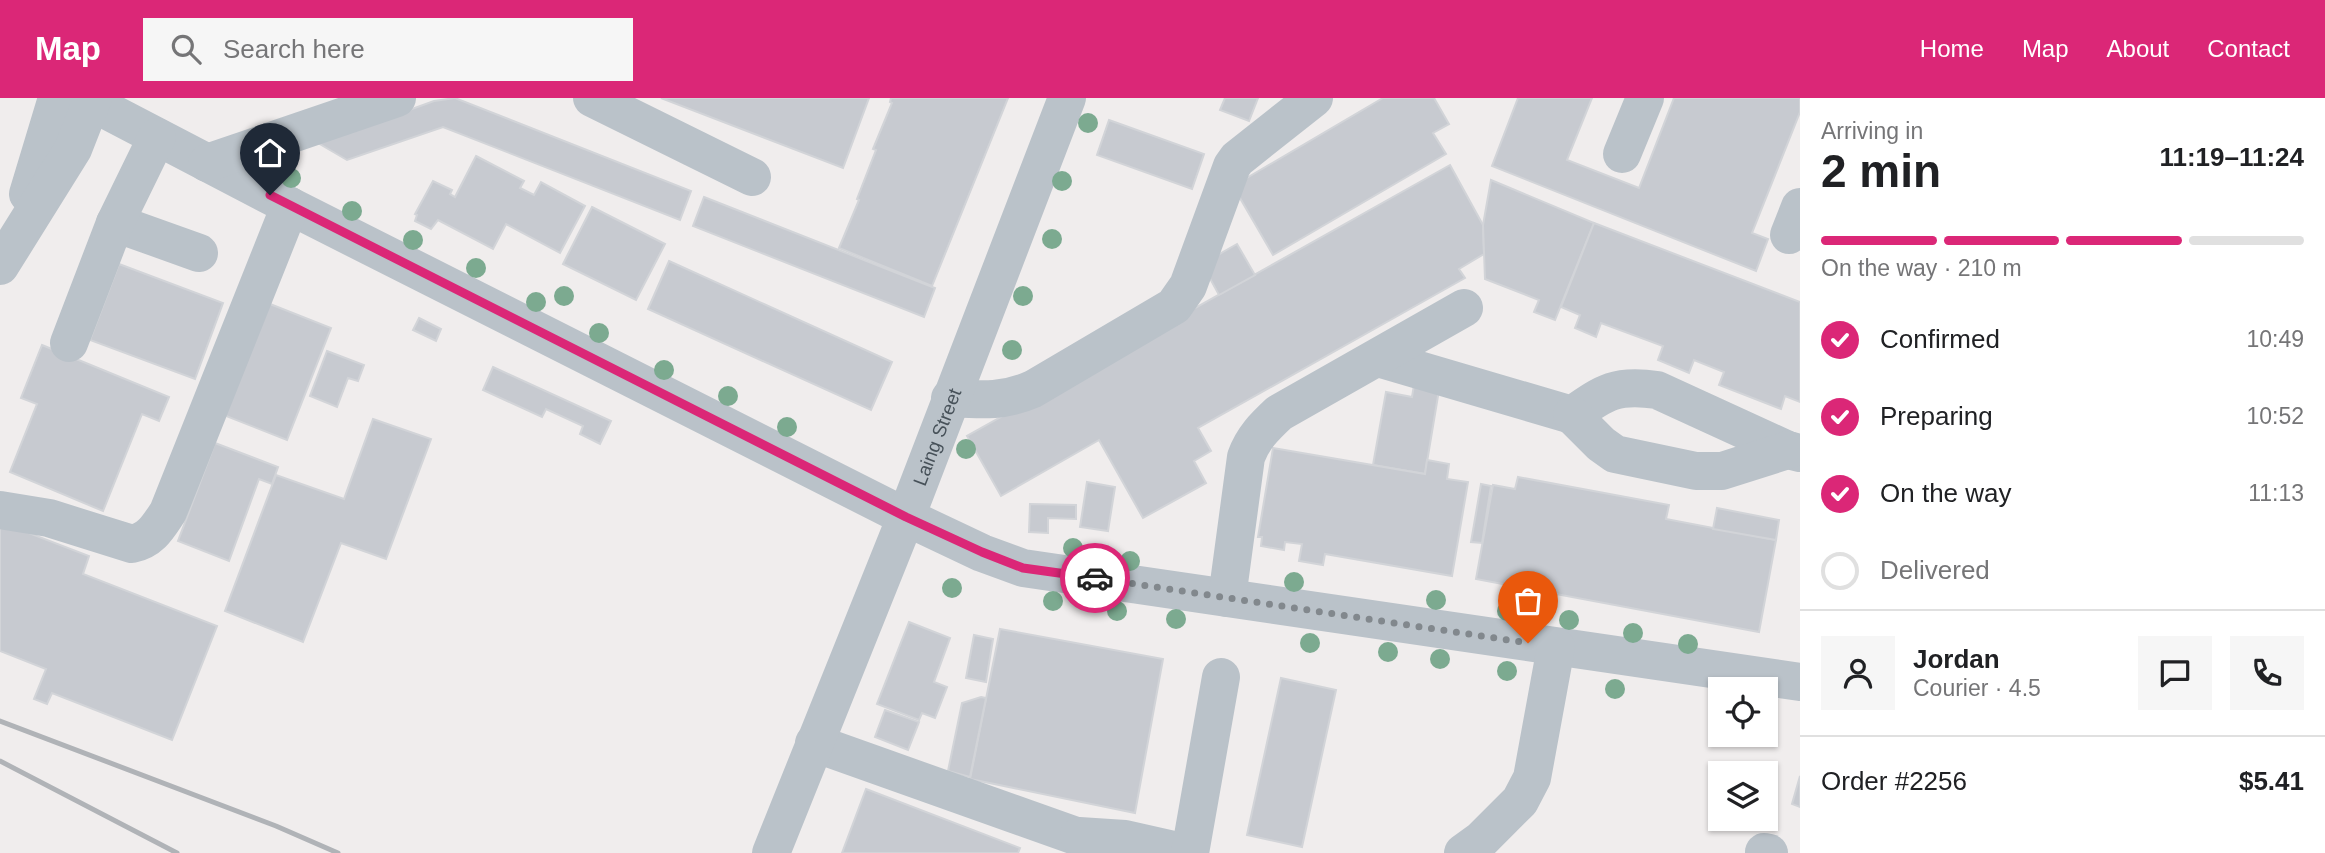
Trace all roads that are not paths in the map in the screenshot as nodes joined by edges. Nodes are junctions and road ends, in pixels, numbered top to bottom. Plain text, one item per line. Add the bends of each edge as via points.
1 (397, 98) edge
2 (592, 98) edge
3 (1067, 98) edge
4 (1314, 98) edge
5 (1645, 98) edge
6 (81, 99) edge
7 (157, 137) junction
8 (1622, 153) dead end
9 (207, 163) junction
10 (752, 177) dead end
11 (290, 206) junction
12 (115, 223) junction
13 (198, 253) dead end
14 (4, 258) edge
15 (1464, 308) dead end
16 (69, 343) dead end
17 (1378, 358) junction
18 (950, 398) junction
19 (1572, 415) junction
20 (1794, 452) edge
21 (0, 510) edge
22 (906, 517) junction
23 (1227, 598) junction
24 (1556, 647) junction
25 (1221, 677) dead end
26 (1800, 682) edge
27 (814, 743) junction
28 (1073, 835) junction
29 (771, 853) edge
30 (1107, 853) edge
31 (1189, 853) edge
32 (1463, 853) edge

1 - 9 street
2 - 10 street
3 - 18 street, Laing Street
4 - 18 street via 1237,159 1188,286 1174,306 1014,397
5 - 8 street
6 - 7 street
6 - 14 street
7 - 9 street
7 - 12 street
9 - 11 street
11 - 21 street via 168,512 155,531 132,544 49,518
11 - 22 street
12 - 13 street
12 - 16 street
15 - 17 street
17 - 19 street
17 - 23 street via 1279,413 1251,442
18 - 22 street, Laing Street
19 - 20 street via 1615,454 1696,471 1722,471
19 - 20 street via 1614,389 1657,390
22 - 23 street via 1023,568
22 - 27 street, Laing Street
23 - 24 street
24 - 26 street
24 - 32 street via 1532,778 1520,801
25 - 31 street
27 - 28 street
27 - 29 street, Laing Street
28 - 30 street
28 - 31 street via 1125,839

